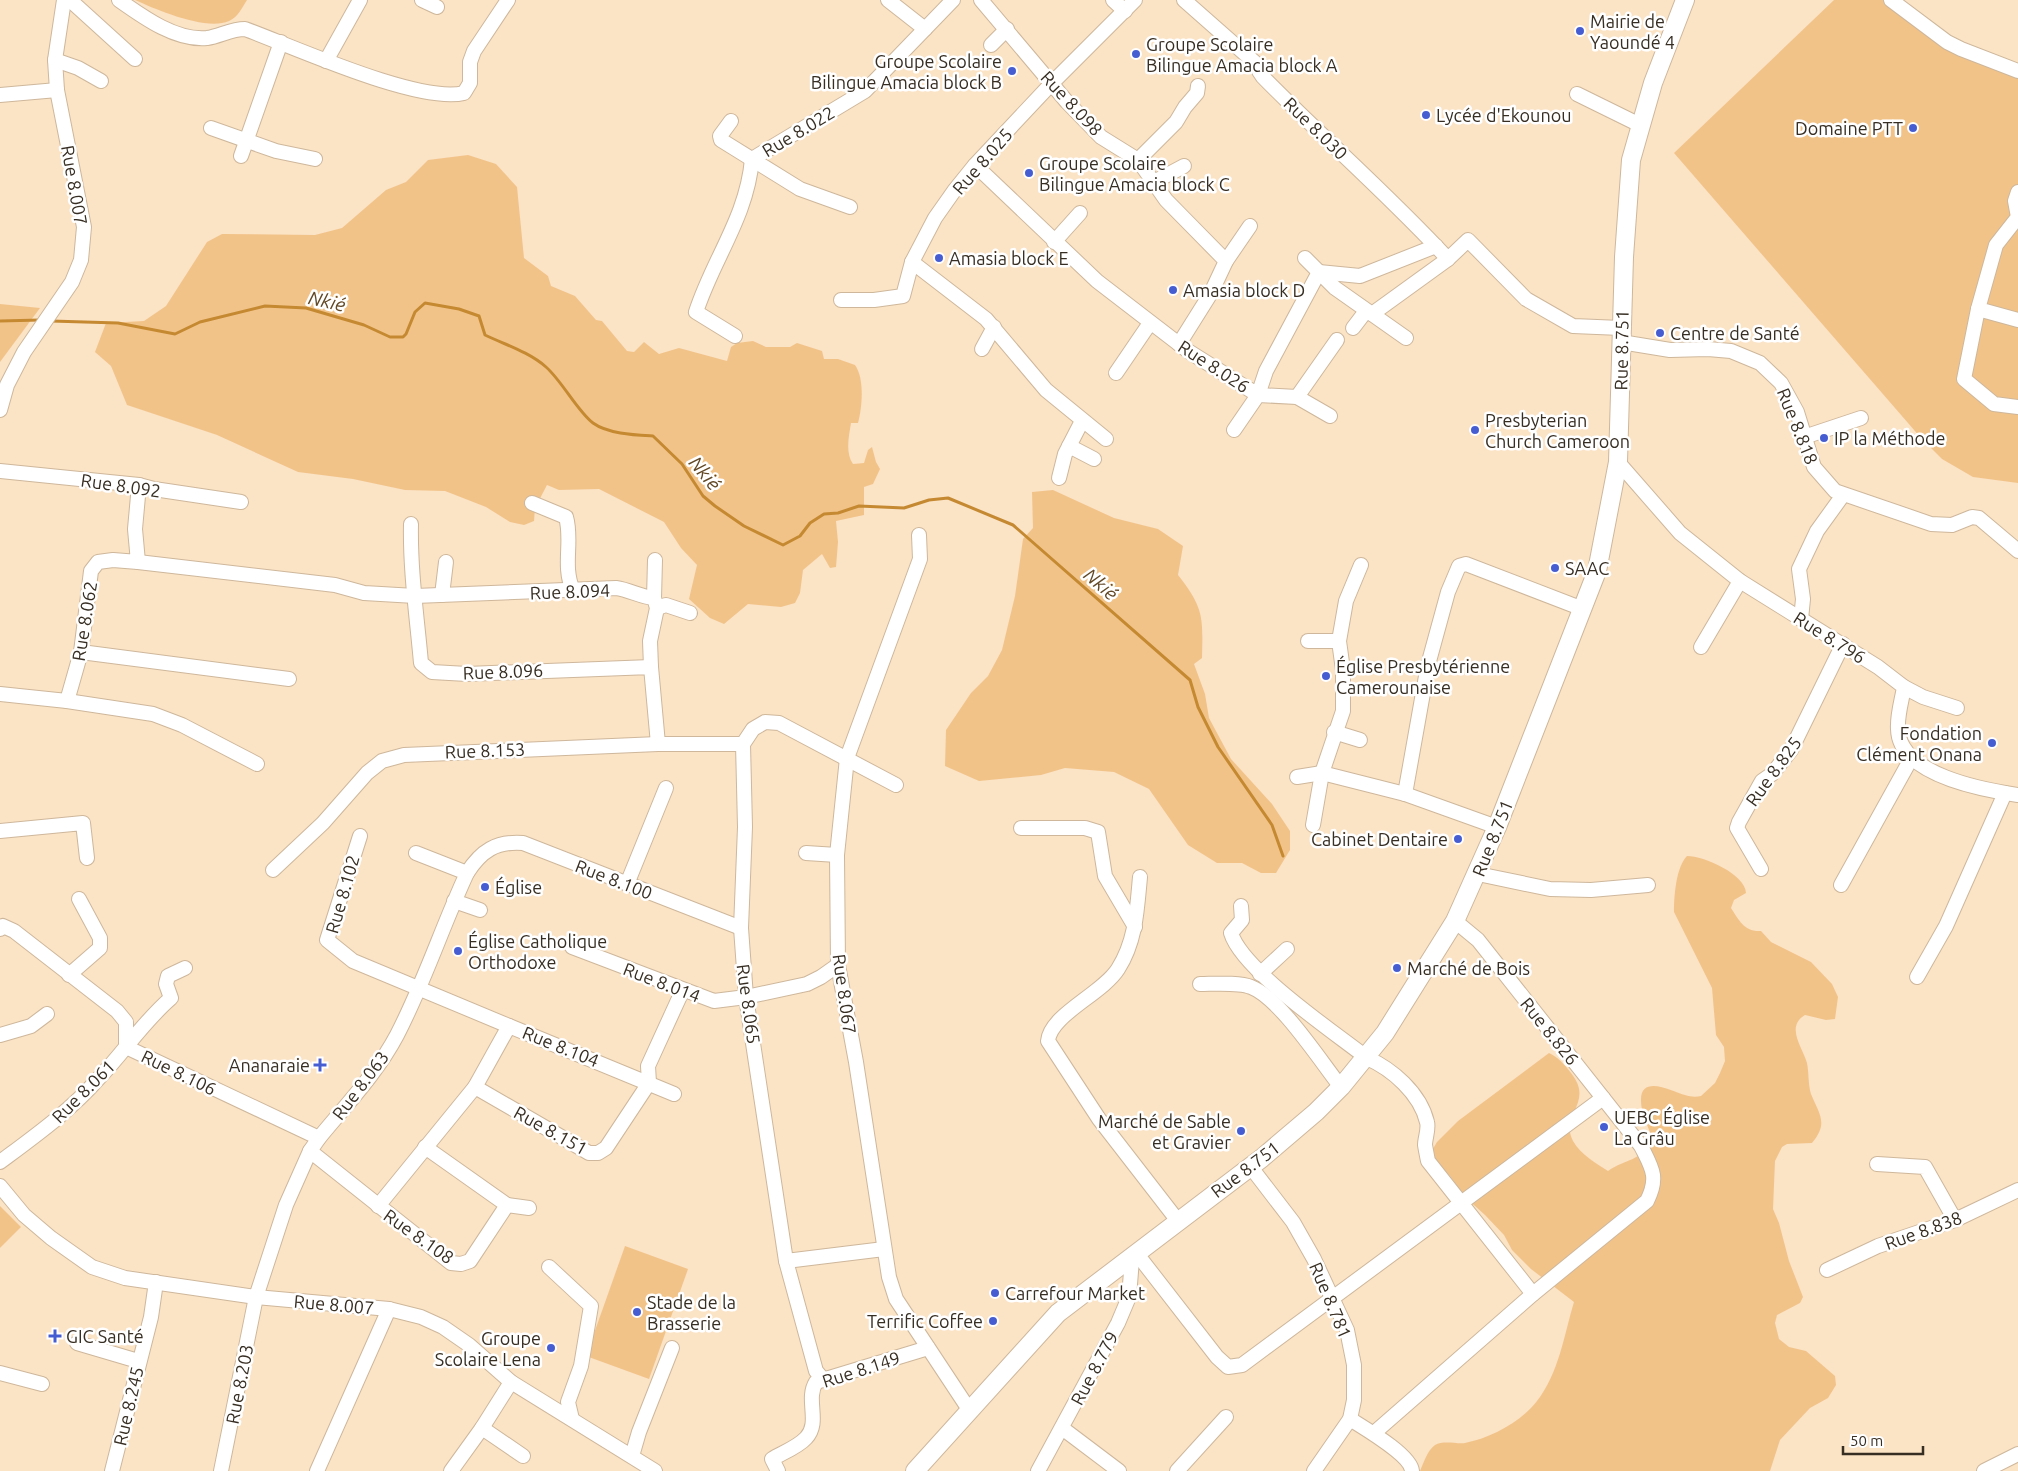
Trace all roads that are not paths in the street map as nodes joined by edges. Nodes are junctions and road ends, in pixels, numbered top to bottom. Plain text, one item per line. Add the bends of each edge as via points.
1 (64, 0) edge
2 (70, 0) edge
3 (119, 0) edge
4 (360, 0) edge
5 (422, 0) edge
6 (508, 0) edge
7 (888, 0) edge
8 (953, 0) edge
9 (981, 0) edge
10 (1113, 0) edge
11 (1135, 0) edge
12 (1184, 0) edge
13 (1685, 0) edge
14 (1891, 0) edge
15 (437, 7) dead end
16 (1125, 11) junction
17 (925, 29) junction
18 (1007, 29) junction
19 (281, 42) junction
20 (991, 44) dead end
21 (135, 59) dead end
22 (55, 60) junction
23 (326, 61) junction
24 (2018, 71) edge
25 (101, 82) dead end
26 (1052, 83) junction
27 (1198, 86) dead end
28 (57, 90) junction
29 (1576, 94) dead end
30 (0, 95) edge
31 (731, 121) dead end
32 (1640, 125) junction
33 (211, 128) dead end
34 (248, 141) junction
35 (241, 156) dead end
36 (315, 159) dead end
37 (752, 160) junction
38 (1138, 160) junction
39 (975, 165) junction
40 (1184, 166) dead end
41 (1154, 182) junction
42 (2018, 192) edge
43 (850, 207) dead end
44 (1080, 213) dead end
45 (2018, 217) edge
46 (1250, 226) dead end
47 (1054, 242) junction
48 (1436, 246) junction
49 (1305, 258) dead end
50 (1448, 259) junction
51 (1226, 261) junction
52 (912, 262) junction
53 (1320, 272) junction
54 (841, 300) dead end
55 (1978, 309) junction
56 (1369, 313) junction
57 (2018, 320) edge
58 (1150, 323) junction
59 (994, 327) junction
60 (1352, 328) dead end
61 (1621, 335) junction
62 (735, 336) dead end
63 (1406, 338) dead end
64 (1337, 340) dead end
65 (1179, 344) junction
66 (982, 349) dead end
67 (1116, 373) dead end
68 (1258, 395) junction
69 (1297, 397) junction
70 (2018, 407) edge
71 (0, 410) edge
72 (1330, 416) dead end
73 (1861, 418) dead end
74 (1082, 421) junction
75 (1234, 430) dead end
76 (1804, 436) junction
77 (1106, 439) dead end
78 (1068, 446) junction
79 (1094, 458) dead end
80 (1618, 462) junction
81 (0, 471) edge
82 (1059, 478) dead end
83 (139, 485) junction
84 (1843, 495) junction
85 (241, 502) dead end
86 (532, 503) dead end
87 (411, 524) dead end
88 (919, 535) dead end
89 (2018, 551) edge
90 (655, 560) dead end
91 (138, 562) junction
92 (446, 562) dead end
93 (1361, 565) dead end
94 (1740, 581) junction
95 (573, 590) junction
96 (442, 594) junction
97 (414, 596) junction
98 (655, 603) junction
99 (1583, 609) junction
100 (690, 613) dead end
101 (1801, 619) junction
102 (1308, 641) dead end
103 (1339, 641) junction
104 (1843, 644) junction
105 (1701, 647) dead end
106 (81, 652) junction
107 (651, 667) junction
108 (289, 679) dead end
109 (1904, 687) junction
110 (0, 694) edge
111 (67, 701) junction
112 (1957, 708) dead end
113 (1334, 732) junction
114 (1360, 740) dead end
115 (658, 744) junction
116 (743, 744) junction
117 (1912, 757) junction
118 (847, 758) junction
119 (257, 764) dead end
120 (1322, 773) junction
121 (1297, 777) dead end
122 (896, 785) dead end
123 (666, 788) dead end
124 (1405, 794) junction
125 (2011, 794) edge
126 (1312, 825) dead end
127 (1497, 827) junction
128 (1021, 828) dead end
129 (0, 831) edge
130 (360, 836) dead end
131 (486, 851) joint
132 (416, 853) dead end
133 (806, 853) dead end
134 (837, 855) junction
135 (87, 858) dead end
136 (1761, 869) dead end
137 (273, 870) dead end
138 (467, 874) junction
139 (1478, 874) junction
140 (1140, 877) dead end
141 (627, 884) junction
142 (1841, 885) dead end
143 (1648, 886) dead end
144 (79, 899) dead end
145 (454, 901) junction
146 (1241, 906) dead end
147 (480, 910) dead end
148 (1455, 921) junction
149 (1135, 927) junction
150 (741, 928) junction
151 (0, 929) edge
152 (572, 947) dead end
153 (1287, 949) dead end
154 (838, 965) junction
155 (185, 968) dead end
156 (1260, 974) junction
157 (69, 975) junction
158 (1917, 977) dead end
159 (1200, 984) dead end
160 (418, 989) junction
161 (680, 990) junction
162 (746, 997) junction
163 (47, 1014) dead end
164 (509, 1026) junction
165 (0, 1035) edge
166 (126, 1047) junction
167 (1367, 1058) junction
168 (649, 1083) junction
169 (475, 1087) junction
170 (1342, 1087) junction
171 (674, 1094) dead end
172 (1603, 1098) junction
173 (319, 1138) junction
174 (425, 1147) junction
175 (310, 1151) junction
176 (0, 1162) edge
177 (1877, 1164) dead end
178 (1250, 1166) junction
179 (0, 1188) edge
180 (2018, 1190) edge
181 (507, 1205) junction
182 (1461, 1205) junction
183 (378, 1206) junction
184 (529, 1208) dead end
185 (1955, 1220) junction
186 (1178, 1221) junction
187 (884, 1249) junction
188 (1134, 1256) junction
189 (786, 1261) junction
190 (549, 1267) dead end
191 (1827, 1270) dead end
192 (156, 1282) junction
193 (1533, 1294) junction
194 (256, 1297) junction
195 (1331, 1299) junction
196 (389, 1309) junction
197 (78, 1343) dead end
198 (672, 1348) dead end
199 (928, 1348) junction
200 (138, 1361) junction
201 (0, 1373) edge
202 (822, 1378) junction
203 (511, 1382) junction
204 (42, 1384) dead end
205 (970, 1411) junction
206 (1226, 1417) dead end
207 (572, 1419) junction
208 (1350, 1419) junction
209 (482, 1428) junction
210 (1062, 1428) junction
211 (1374, 1433) junction
212 (2018, 1454) edge
213 (523, 1456) dead end
214 (632, 1456) junction
215 (112, 1471) edge
216 (221, 1471) edge
217 (317, 1471) edge
218 (451, 1471) edge
219 (655, 1471) edge
220 (778, 1471) edge
221 (915, 1471) edge
222 (1038, 1471) edge
223 (1120, 1471) edge
224 (1177, 1471) edge
225 (1314, 1471) edge
226 (1412, 1471) edge
227 (1984, 1471) edge

1 - 22 street, Rue 8.007
2 - 21 street
3 - 19 street via 141,16 174,32 196,38 245,29
4 - 23 street
5 - 15 street
6 - 23 street via 474,51 470,62 470,83 464,93 455,95 406,88
7 - 17 street
8 - 17 street, Rue 8.022
9 - 18 street, Rue 8.098
10 - 16 street
11 - 16 street, Rue 8.025
12 - 48 street, Rue 8.030 via 1260,67 1263,77
13 - 32 main road, Rue 8.751
14 - 24 street via 1961,50
16 - 26 street, Rue 8.025
17 - 37 street, Rue 8.022 via 866,91
18 - 20 street
18 - 26 street, Rue 8.098
19 - 23 street
19 - 34 street
22 - 25 street via 78,68
22 - 28 street, Rue 8.007
26 - 38 street, Rue 8.098 via 1101,138
26 - 39 street, Rue 8.025
27 - 38 street via 1197,93 1176,122
28 - 30 street
28 - 71 street, Rue 8.007 via 84,227 81,260 72,282 35,334 7,385
29 - 32 street
31 - 37 street via 720,140
32 - 61 main road, Rue 8.751 via 1631,160 1627,197
33 - 34 street
34 - 35 street
34 - 36 street
37 - 43 street via 812,195
37 - 62 street, Rue 8.022 via 748,189 738,216 696,310 698,315
38 - 41 street, Rue 8.098
39 - 47 street, Rue 8.026
39 - 52 street, Rue 8.025 via 935,218
40 - 41 street
41 - 51 street, Rue 8.098 via 1166,200
42 - 45 street via 2015,201
44 - 47 street
45 - 55 street via 1996,245
46 - 51 street
47 - 58 street, Rue 8.026
48 - 50 street, Rue 8.030
48 - 53 street via 1360,276
49 - 53 street
50 - 56 street
50 - 61 street via 1468,240 1536,306 1573,326
51 - 65 street via 1211,294
52 - 54 street, Rue 8.025 via 901,298
52 - 59 street
53 - 56 street via 1335,288
53 - 68 street, Rue 8.026 via 1266,371
55 - 57 street
55 - 70 street via 1964,379 1994,404
56 - 60 street
56 - 63 street
58 - 65 street, Rue 8.026
58 - 67 street
59 - 66 street
59 - 74 street via 1036,380
61 - 76 street, Rue 8.818 via 1670,350 1731,351 1760,363 1781,383 1797,412
61 - 80 main road, Rue 8.751
64 - 69 street
65 - 68 street, Rue 8.026
68 - 69 street
68 - 75 street
69 - 72 street
73 - 76 street
74 - 77 street
74 - 78 street
76 - 84 street, Rue 8.818 via 1814,467 1825,482
78 - 79 street
78 - 82 street
80 - 94 street, Rue 8.796 via 1680,533
80 - 99 main road, Rue 8.751 via 1597,571
81 - 83 street, Rue 8.092
83 - 85 street, Rue 8.092
83 - 91 street via 135,529
84 - 89 street, Rue 8.818 via 1931,524 1952,525 1972,516
84 - 101 street via 1817,531 1799,569 1803,599
86 - 95 street via 566,517 570,529 567,566
87 - 97 street, Rue 8.096
88 - 118 street, Rue 8.067 via 920,559
90 - 98 street
91 - 97 street, Rue 8.094 via 335,585 364,593
91 - 106 street, Rue 8.062 via 98,562 91,571
92 - 96 street
93 - 103 street via 1346,601
94 - 101 street, Rue 8.796
94 - 105 street
95 - 96 street, Rue 8.094
95 - 98 street, Rue 8.094 via 616,588
96 - 97 street, Rue 8.094
97 - 107 street, Rue 8.096 via 421,663 432,672 467,674
98 - 100 street, Rue 8.094
98 - 107 street via 650,641
99 - 124 street via 1466,564 1459,566 1448,592 1428,665
99 - 127 main road, Rue 8.751
101 - 104 street, Rue 8.796
102 - 103 street
103 - 113 street via 1344,701 1341,719
104 - 109 street, Rue 8.796
104 - 136 street, Rue 8.825 via 1791,750 1762,782 1739,822 1737,828
106 - 108 street
106 - 111 street, Rue 8.062
107 - 115 street
109 - 112 street, Rue 8.796
109 - 117 street via 1898,730
110 - 111 street
111 - 119 street via 153,714 182,725
113 - 114 street
113 - 120 street
115 - 116 street, Rue 8.153
115 - 137 street, Rue 8.153 via 440,752 404,755 382,761
116 - 118 street via 753,729 765,722 779,723
116 - 150 street, Rue 8.065 via 745,827
117 - 125 street via 1927,769 1963,785
117 - 142 street
118 - 122 street
118 - 134 street, Rue 8.067
120 - 121 street
120 - 124 street
120 - 126 street
123 - 141 street
124 - 127 street
125 - 158 street
127 - 139 main road, Rue 8.751
128 - 149 street via 1085,828 1098,832 1105,876
129 - 135 street via 83,823
130 - 160 street, Rue 8.102 via 327,940 354,961
131 - 138 street, Rue 8.063
131 - 141 street, Rue 8.100 via 507,842 523,843
132 - 138 street
133 - 134 street
134 - 154 street, Rue 8.067
138 - 145 street, Rue 8.063
139 - 143 street via 1550,889
139 - 148 main road, Rue 8.751
140 - 149 street
141 - 150 street, Rue 8.100
144 - 157 street via 100,938 100,948
145 - 147 street
145 - 160 street, Rue 8.063
146 - 156 street via 1243,917 1232,931 1232,936
148 - 167 main road, Rue 8.751
148 - 172 street, Rue 8.826 via 1478,940
149 - 186 street via 1128,949 1110,980 1056,1023 1048,1034 1048,1041 1099,1119
150 - 162 street, Rue 8.065
151 - 157 street, Rue 8.106 via 3,926 14,931
152 - 161 street, Rue 8.014
153 - 156 street
154 - 162 street, Rue 8.014 via 807,984
154 - 187 street, Rue 8.067
155 - 166 street, Rue 8.061 via 168,976 166,984 170,998
156 - 167 street
157 - 166 street, Rue 8.106 via 117,1011 126,1022
159 - 170 street via 1250,986 1265,996
160 - 164 street
160 - 173 street, Rue 8.063 via 396,1036 379,1062
161 - 162 street, Rue 8.014 via 714,1001
161 - 168 street, Rue 8.151 via 648,1066
162 - 189 street, Rue 8.065
163 - 165 street via 30,1026
164 - 168 street, Rue 8.104
164 - 169 street, Rue 8.104
166 - 173 street, Rue 8.106
166 - 176 street, Rue 8.061 via 71,1108
167 - 170 main road, Rue 8.751
167 - 182 street via 1396,1076 1416,1099 1427,1123 1425,1145 1428,1161
168 - 169 street, Rue 8.151 via 606,1148 598,1153 589,1153
168 - 171 street, Rue 8.104
169 - 174 street
170 - 178 main road, Rue 8.751
172 - 182 street
172 - 193 street, Rue 8.826 via 1640,1146 1654,1177 1653,1189 1647,1201
173 - 175 street, Rue 8.063
174 - 181 street
174 - 183 street
175 - 183 street, Rue 8.108
175 - 194 street, Rue 8.063 via 286,1205
177 - 185 street via 1925,1166
178 - 186 main road, Rue 8.751
178 - 195 street, Rue 8.781 via 1294,1222
179 - 192 street, Rue 8.007 via 50,1238 92,1267 125,1278
180 - 185 street, Rue 8.838
181 - 183 street, Rue 8.108 via 470,1261 461,1264 451,1262
181 - 184 street
182 - 193 street
182 - 195 street
185 - 191 street, Rue 8.838 via 1878,1246
186 - 188 main road, Rue 8.751
187 - 189 street
187 - 199 street, Rue 8.067 via 896,1299
188 - 195 street via 1228,1367 1242,1365
188 - 205 main road, Rue 8.751 via 1058,1313
188 - 210 street, Rue 8.779 via 1129,1297
189 - 202 street, Rue 8.065 via 816,1370
190 - 207 street via 591,1306 581,1366 568,1402
192 - 194 street, Rue 8.007
192 - 200 street, Rue 8.245 via 151,1317
193 - 211 street, Rue 8.826
194 - 196 street, Rue 8.007
194 - 216 street, Rue 8.203
195 - 208 street, Rue 8.781 via 1347,1330 1354,1365 1354,1400
196 - 203 street, Rue 8.007 via 421,1317 443,1327
196 - 217 street
197 - 200 street
198 - 214 street
199 - 202 street, Rue 8.149 via 829,1379
199 - 205 street, Rue 8.067
200 - 215 street, Rue 8.245
201 - 204 street
202 - 220 street, Rue 8.149 via 812,1391 813,1428 806,1438 772,1459
203 - 207 street, Rue 8.007
203 - 209 street
205 - 221 main road, Rue 8.751
206 - 224 street
207 - 214 street, Rue 8.007
208 - 211 street
208 - 225 street, Rue 8.781
209 - 213 street
209 - 218 street
210 - 222 street, Rue 8.779
210 - 223 street
211 - 226 street via 1405,1459 1412,1466
212 - 227 street
214 - 219 street, Rue 8.007

